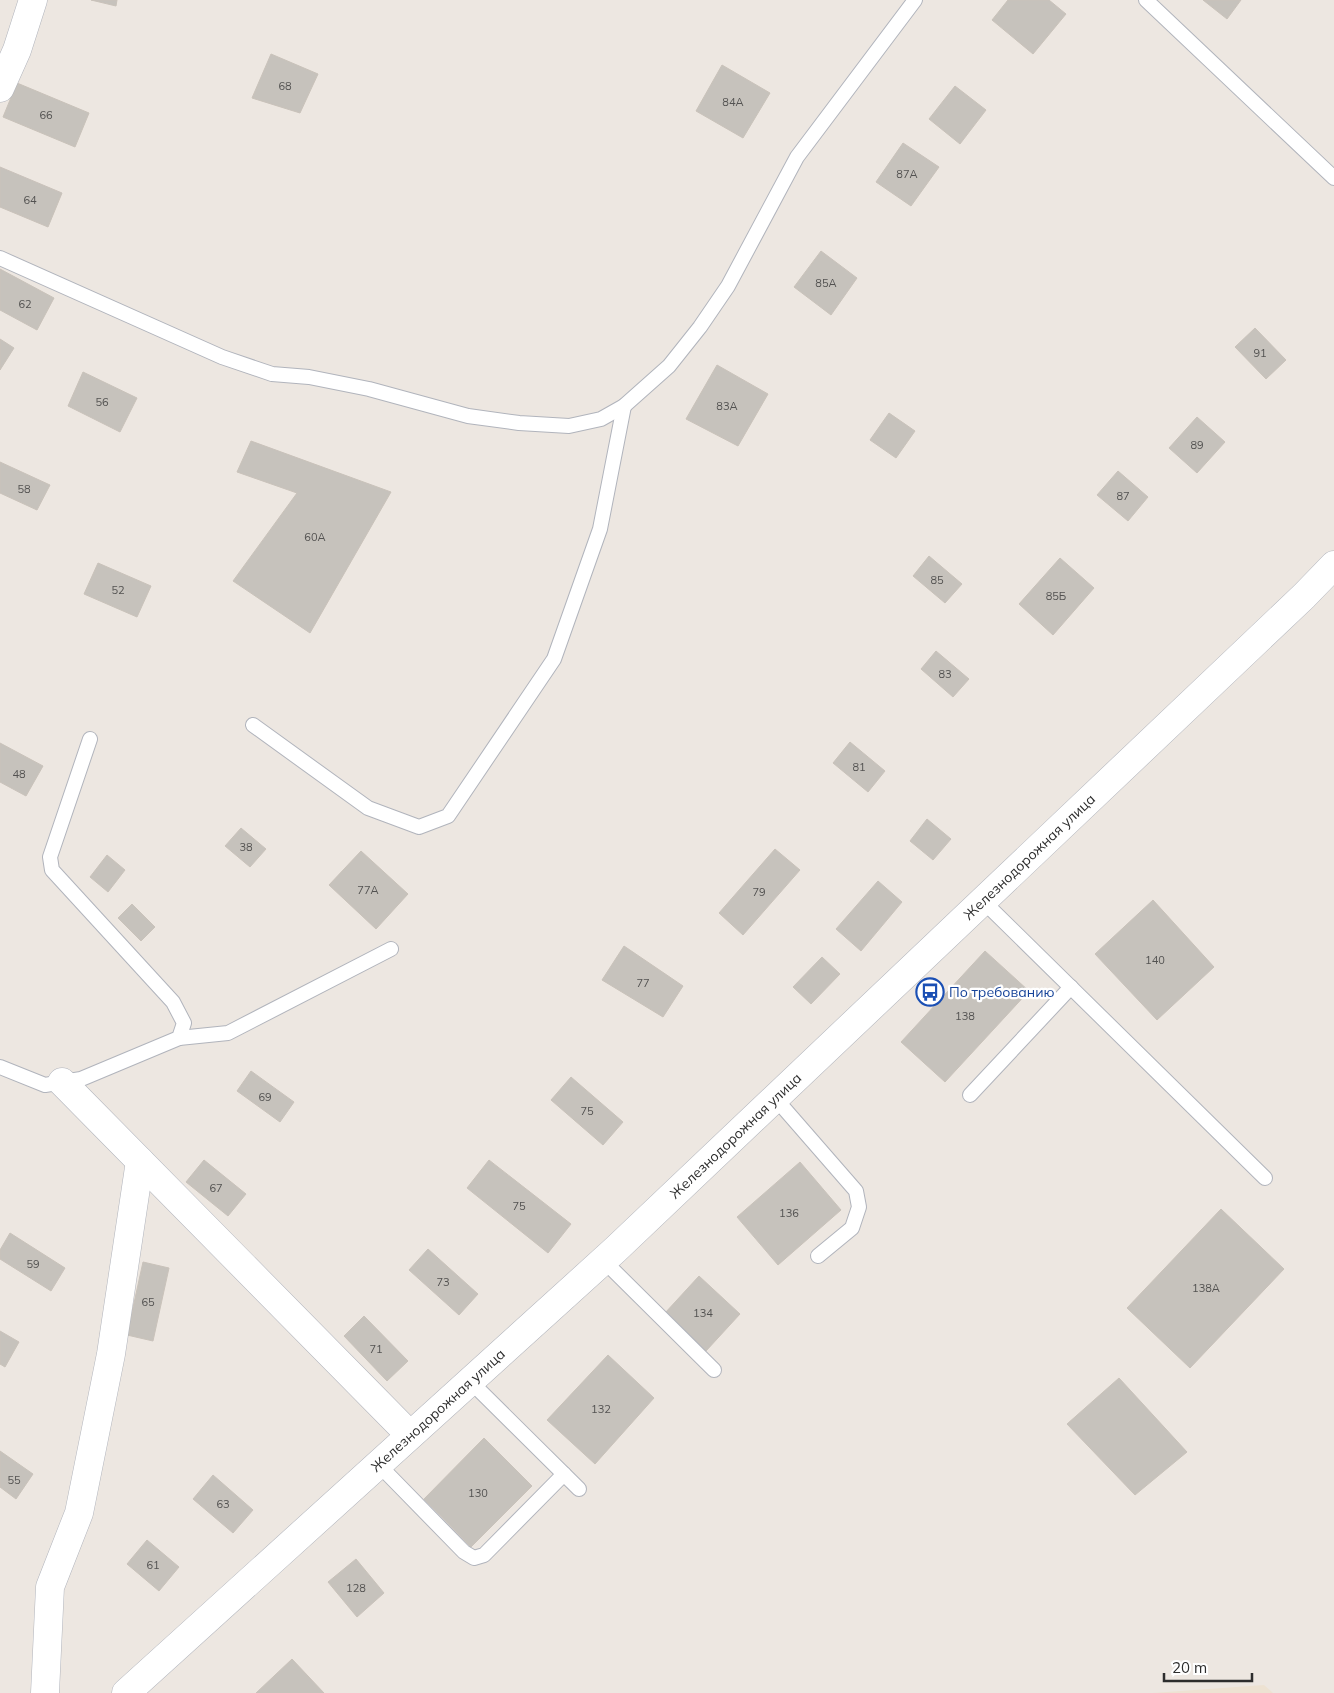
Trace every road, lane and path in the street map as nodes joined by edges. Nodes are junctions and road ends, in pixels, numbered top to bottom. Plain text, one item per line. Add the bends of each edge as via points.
1 (33, 0) edge
2 (915, 0) edge
3 (1146, 0) edge
4 (0, 88) edge
5 (1334, 178) edge
6 (0, 258) edge
7 (624, 406) junction
8 (1334, 565) edge
9 (253, 725) dead end
10 (90, 738) dead end
11 (983, 901) junction
12 (391, 949) dead end
13 (1071, 987) junction
14 (179, 1038) junction
15 (0, 1067) edge
16 (62, 1082) junction
17 (970, 1095) dead end
18 (775, 1098) junction
19 (140, 1161) junction
20 (1265, 1178) dead end
21 (818, 1256) dead end
22 (603, 1260) junction
23 (714, 1370) dead end
24 (470, 1381) junction
25 (410, 1435) junction
26 (378, 1464) junction
27 (564, 1474) junction
28 (579, 1489) dead end
29 (44, 1693) edge
30 (126, 1693) edge

1 - 4 street via 18,50
2 - 7 lane via 798,157 728,286 700,327 669,366
3 - 5 lane
6 - 7 lane via 222,356 272,374 309,377 370,389 468,416 519,423 569,426 601,419
7 - 9 lane via 600,529 554,659 448,816 419,827 368,808
8 - 11 street, Железнодорожная улица
10 - 14 lane via 50,857 52,870 173,1002 184,1024
11 - 13 lane
11 - 18 street, Железнодорожная улица
12 - 14 lane via 228,1033
13 - 17 lane
13 - 20 lane
14 - 16 lane via 81,1079
15 - 16 lane via 45,1084
16 - 19 street
18 - 21 lane via 856,1191 859,1207 852,1228
18 - 22 street, Железнодорожная улица
19 - 25 street
19 - 29 street via 111,1354 79,1512 50,1587
22 - 23 lane
22 - 24 street, Железнодорожная улица
24 - 25 street, Железнодорожная улица
24 - 27 lane
25 - 26 street, Железнодорожная улица
26 - 27 lane via 464,1552 474,1558 484,1555
26 - 30 street, Железнодорожная улица
27 - 28 lane

